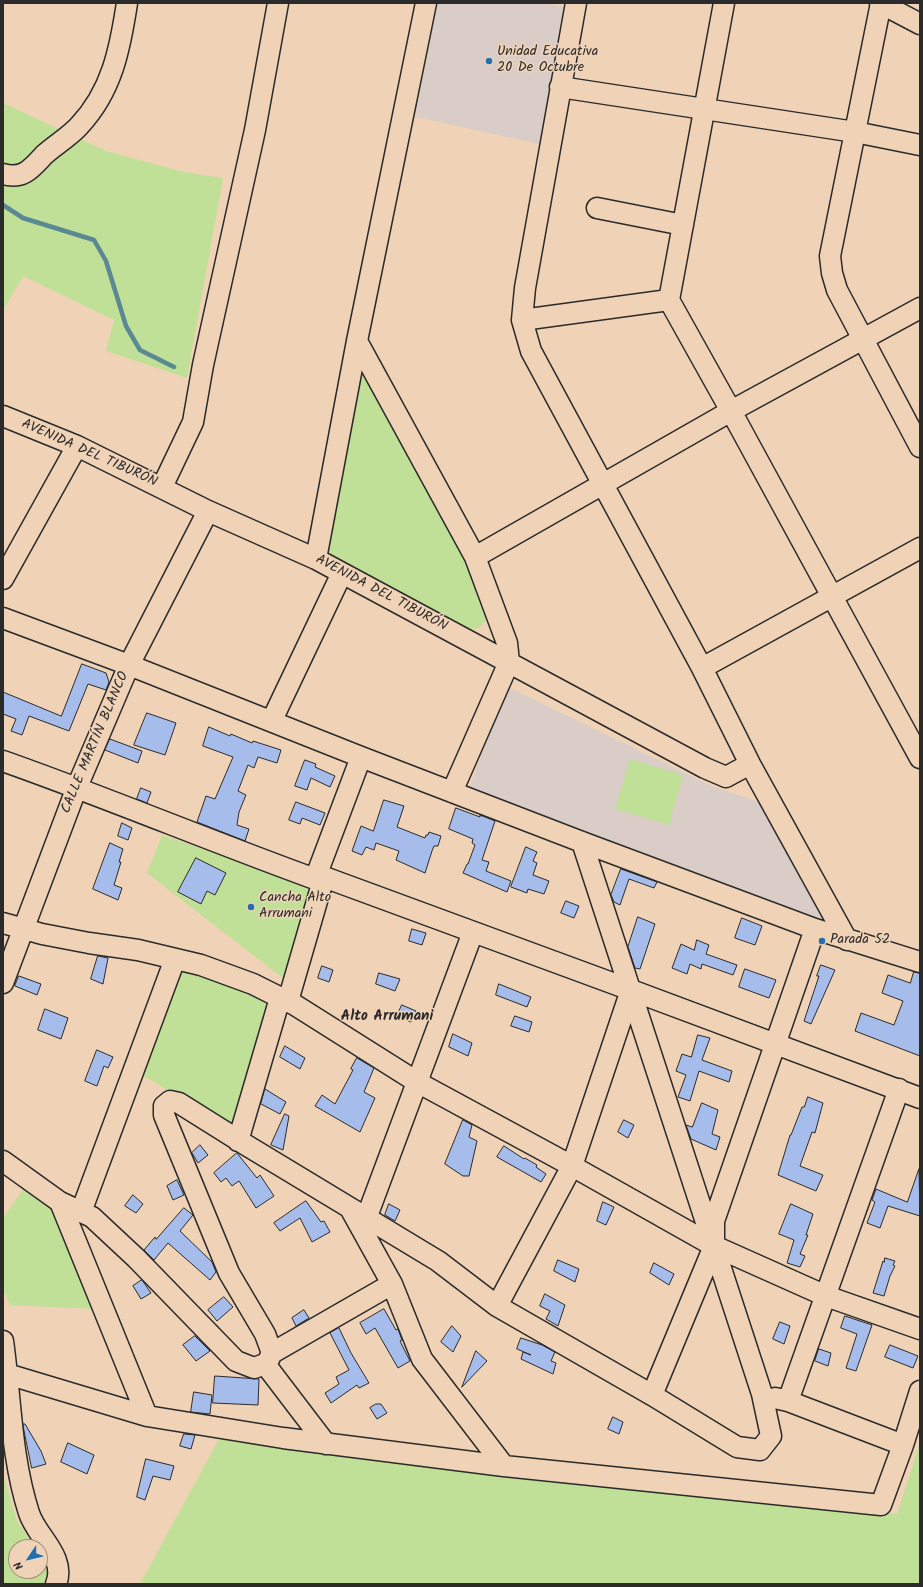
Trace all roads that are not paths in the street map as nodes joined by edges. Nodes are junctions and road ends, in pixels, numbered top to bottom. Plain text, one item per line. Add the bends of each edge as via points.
1 (127, 3) edge
2 (278, 3) edge
3 (426, 3) edge
4 (576, 3) edge
5 (724, 3) edge
6 (880, 3) edge
7 (920, 24) edge
8 (560, 87) junction
9 (705, 109) junction
10 (855, 132) junction
11 (920, 145) edge
12 (3, 174) edge
13 (597, 208) dead end
14 (683, 225) junction
15 (669, 300) junction
16 (920, 308) edge
17 (522, 320) junction
18 (864, 339) junction
19 (357, 341) junction
20 (731, 411) junction
21 (3, 416) edge
22 (76, 446) junction
23 (920, 447) edge
24 (603, 484) junction
25 (162, 487) junction
26 (208, 511) junction
27 (920, 548) edge
28 (475, 557) junction
29 (316, 560) junction
30 (342, 573) junction
31 (3, 579) edge
32 (832, 597) junction
33 (3, 618) edge
34 (510, 662) junction
35 (129, 665) junction
36 (702, 668) junction
37 (272, 720) junction
38 (361, 757) junction
39 (920, 758) edge
40 (3, 761) edge
41 (750, 764) junction
42 (77, 787) junction
43 (452, 792) junction
44 (582, 842) junction
45 (320, 878) junction
46 (3, 923) edge
47 (24, 929) junction
48 (815, 929) junction
49 (473, 932) junction
50 (847, 940) junction
51 (175, 959) junction
52 (920, 962) edge
53 (3, 983) edge
54 (631, 990) junction
55 (284, 1000) junction
56 (776, 1044) junction
57 (417, 1082) junction
58 (899, 1090) junction
59 (920, 1098) edge
60 (238, 1141) junction
61 (3, 1161) edge
62 (572, 1166) junction
63 (60, 1202) junction
64 (80, 1212) junction
65 (358, 1214) junction
66 (714, 1246) junction
67 (392, 1284) junction
68 (826, 1296) junction
69 (497, 1306) junction
70 (920, 1329) edge
71 (3, 1341) edge
72 (269, 1358) junction
73 (7, 1374) junction
74 (920, 1391) edge
75 (762, 1394) junction
76 (652, 1395) junction
77 (788, 1401) junction
78 (147, 1416) junction
79 (326, 1444) junction
80 (903, 1445) junction
81 (504, 1466) junction
82 (56, 1584) edge

1 - 12 street via 122,37 108,82 93,110 35,167 14,176
2 - 25 street via 255,130 203,365 193,422
3 - 19 street
4 - 8 street
5 - 9 street
6 - 7 street
6 - 10 street
8 - 9 street
8 - 17 street via 525,288
9 - 10 street
9 - 14 street
10 - 11 street
10 - 18 street via 830,256 837,290
13 - 14 street
14 - 15 street
15 - 17 street
15 - 20 street
16 - 18 street
17 - 24 street via 531,351
18 - 20 street
18 - 23 street
19 - 28 street
19 - 29 street
20 - 24 street
20 - 32 street
21 - 22 street, AVENIDA DEL TIBURÓN
22 - 25 street, AVENIDA DEL TIBURÓN
22 - 31 street
24 - 28 street
24 - 36 street
25 - 26 street, AVENIDA DEL TIBURÓN
26 - 29 street, AVENIDA DEL TIBURÓN
26 - 35 street, CALLE MARTÍN BLANCO
27 - 32 street
28 - 34 street via 507,643
29 - 30 street, AVENIDA DEL TIBURÓN
30 - 34 street, AVENIDA DEL TIBURÓN
30 - 37 street
32 - 36 street
32 - 39 street
33 - 35 street
34 - 41 street, AVENIDA DEL TIBURÓN via 726,777
34 - 43 street
35 - 37 street
35 - 42 street, CALLE MARTÍN BLANCO
36 - 41 street
37 - 38 street
38 - 43 street
38 - 45 street
40 - 42 street
41 - 50 street
42 - 45 street via 217,843
42 - 47 street, CALLE MARTÍN BLANCO
43 - 44 street
44 - 48 street
44 - 54 street
45 - 49 street
45 - 55 street
46 - 47 street
47 - 51 street via 89,944 138,950
47 - 53 street, CALLE MARTÍN BLANCO
48 - 50 street
48 - 56 street
49 - 54 street
49 - 57 street
50 - 52 street
51 - 55 street via 201,965 253,984
51 - 64 street
54 - 56 street
54 - 62 street
54 - 66 street
55 - 57 street
55 - 60 street
56 - 58 street
56 - 66 street via 714,1221
57 - 62 street
57 - 65 street
58 - 59 street
58 - 68 street
60 - 65 street
60 - 72 street via 179,1103 170,1101 164,1106 169,1128 229,1273 265,1334
61 - 63 street
62 - 66 street
62 - 69 street
63 - 64 street
63 - 78 street
64 - 72 street via 92,1217 136,1258 236,1361 254,1368
65 - 67 street
65 - 69 street via 438,1261
66 - 68 street
66 - 75 street
66 - 76 street
67 - 72 street
67 - 81 street via 422,1359
68 - 70 street
68 - 77 street
69 - 76 street
71 - 73 street
72 - 79 street
73 - 78 street
73 - 82 street via 18,1470 29,1514 55,1558 59,1576
74 - 80 street
75 - 76 street via 771,1436 760,1450 737,1447
75 - 77 street
77 - 80 street
78 - 79 street
79 - 81 street
80 - 81 street via 880,1505

